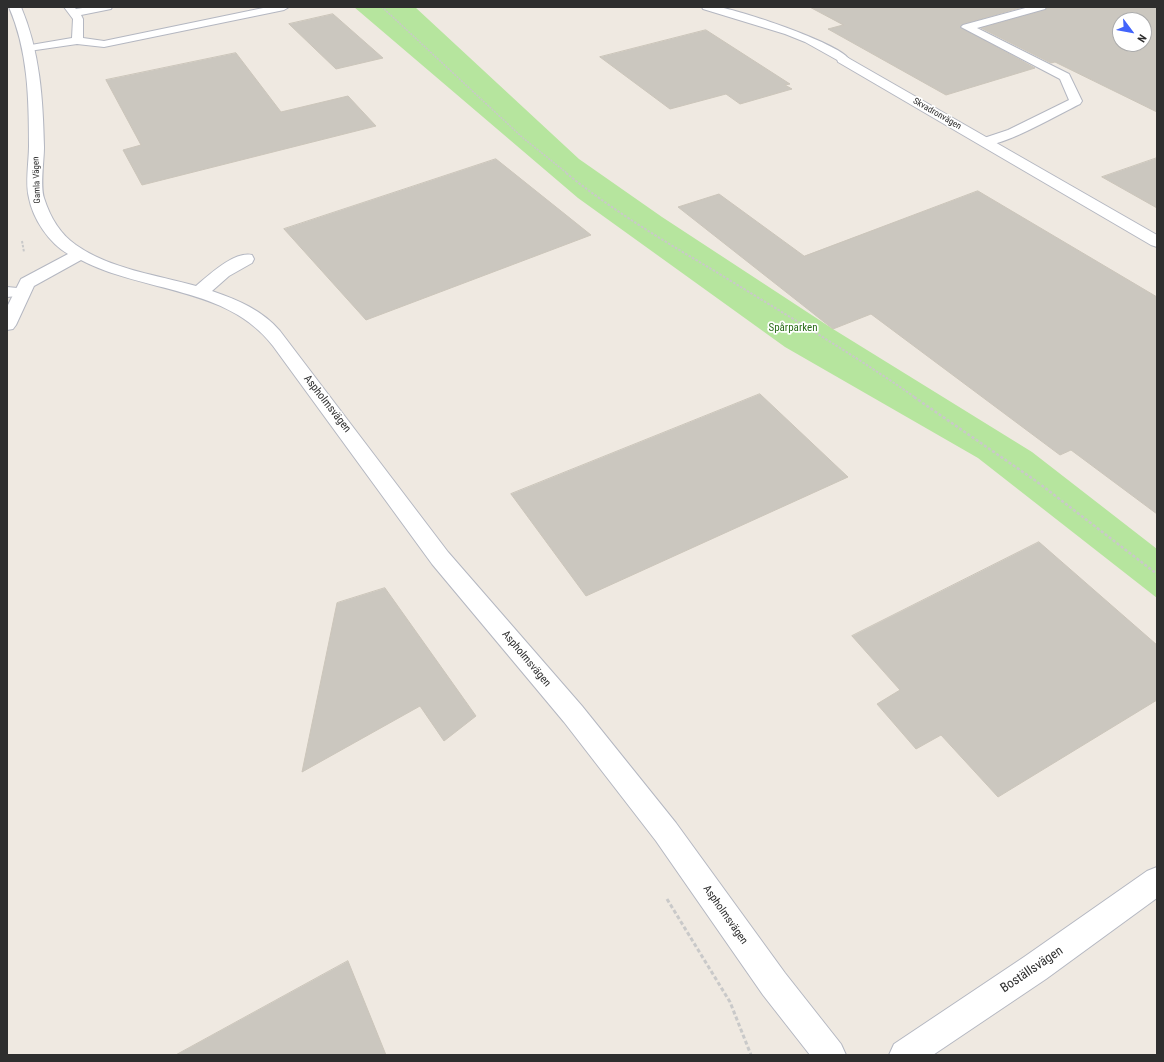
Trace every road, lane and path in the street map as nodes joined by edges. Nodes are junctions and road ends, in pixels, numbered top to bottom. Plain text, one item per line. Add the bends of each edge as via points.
1 (15, 7) edge
2 (107, 7) edge
3 (284, 7) edge
4 (382, 7) edge
5 (707, 7) edge
6 (1041, 7) edge
7 (71, 10) edge
8 (77, 41) junction
9 (29, 48) junction
10 (843, 59) joint
11 (986, 142) junction
12 (1157, 242) edge
13 (80, 254) junction
14 (246, 259) dead end
15 (15, 292) edge
16 (199, 293) junction
17 (7, 326) edge
18 (1157, 574) edge
19 (1157, 881) edge
20 (830, 1055) edge
21 (905, 1055) edge

1 - 9 street, Gamla Vägen via 22,19
2 - 7 lane
3 - 8 lane via 104,44
4 - 18 path via 523,138 588,191 640,226 864,362 1036,481
5 - 10 lane, Skvadronvägen via 789,32
6 - 11 lane via 967,27 1065,77 1076,101 1013,133
7 - 8 lane via 78,19
8 - 9 lane
9 - 13 street, Gamla Vägen via 36,117 38,207 49,228 59,239
10 - 11 street, Skvadronvägen
11 - 12 street, Skvadronvägen
13 - 15 street via 26,283
13 - 16 street, Aspholmsvägen via 124,272
14 - 16 street via 223,272
15 - 17 street
16 - 20 street, Aspholmsvägen via 230,304 263,323 358,444 441,559 573,714 669,836 776,986
19 - 21 street, Boställsvägen via 1035,968

